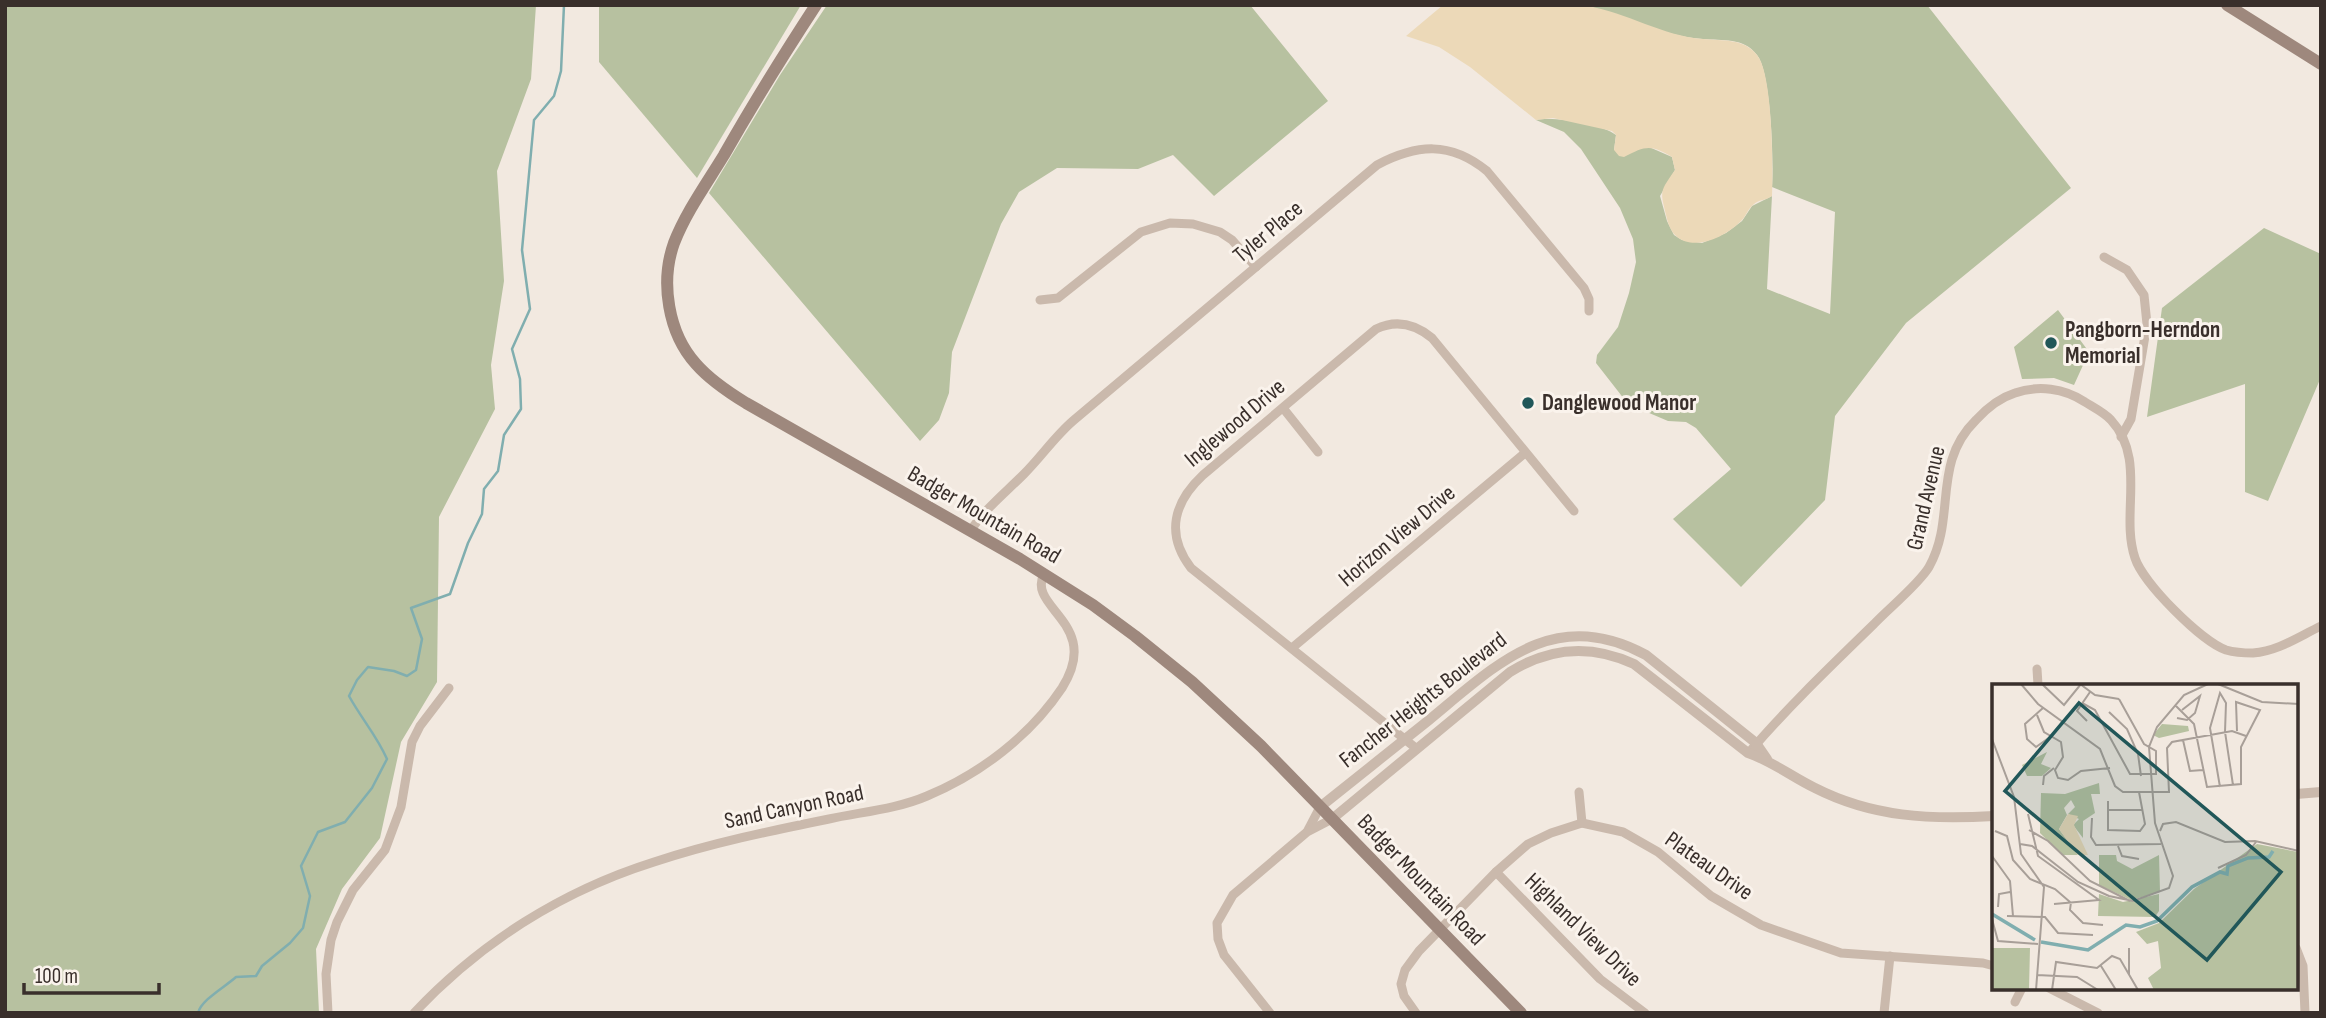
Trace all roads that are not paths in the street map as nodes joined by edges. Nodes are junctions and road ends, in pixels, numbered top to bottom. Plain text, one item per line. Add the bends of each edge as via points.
1 (817, 5) edge
2 (2227, 5) edge
3 (2321, 64) edge
4 (2104, 257) dead end
5 (1256, 267) junction
6 (1040, 300) dead end
7 (1589, 311) dead end
8 (1283, 408) junction
9 (2121, 437) junction
10 (1318, 452) dead end
11 (1525, 453) junction
12 (1574, 511) dead end
13 (970, 531) junction
14 (1044, 574) junction
15 (2321, 626) edge
16 (1292, 648) junction
17 (2037, 669) dead end
18 (2038, 684) edge
19 (449, 688) dead end
20 (1405, 739) junction
21 (1756, 743) junction
22 (1417, 749) junction
23 (1748, 752) junction
24 (1767, 759) junction
25 (1579, 792) dead end
26 (2321, 792) edge
27 (2298, 794) edge
28 (1320, 807) junction
29 (1992, 816) edge
30 (1332, 819) junction
31 (1582, 822) junction
32 (1307, 832) junction
33 (1496, 872) junction
34 (1439, 930) junction
35 (2298, 953) edge
36 (1890, 956) junction
37 (1992, 966) edge
38 (2021, 990) edge
39 (2053, 990) edge
40 (2015, 1002) dead end
41 (328, 1013) edge
42 (414, 1013) edge
43 (1270, 1013) edge
44 (1416, 1013) edge
45 (1521, 1013) edge
46 (1645, 1013) edge
47 (1884, 1013) edge
48 (2098, 1013) edge
49 (2305, 1013) edge

1 - 13 main road, Badger Mountain Road via 732,140 674,244 667,274 673,322 695,363 727,391
2 - 3 main road
4 - 9 street via 2127,270 2144,295 2147,324 2132,419
5 - 6 street via 1220,232 1170,223 1141,232 1058,298
5 - 7 street, Tyler Place via 1377,165 1405,151 1434,148 1459,154 1487,171 1584,288
5 - 13 street, Tyler Place via 1062,430
8 - 10 street
8 - 11 street, Inglewood Drive via 1376,330 1387,324 1408,324 1432,338
8 - 16 street, Inglewood Drive via 1186,492 1176,515 1176,529 1180,550 1191,568
9 - 15 street, Grand Avenue via 2131,465 2130,534 2135,559 2154,589 2188,624 2225,650 2251,653 2279,648
9 - 21 street, Grand Avenue via 2111,419 2079,398 2046,387 2015,393 1991,405 1965,430 1952,454 1942,531 1929,568
11 - 12 street, Inglewood Drive
11 - 16 street, Horizon View Drive
13 - 14 main road, Badger Mountain Road
14 - 28 main road, Badger Mountain Road via 1135,635 1192,682
14 - 42 street, Sand Canyon Road via 1043,596 1074,640 1072,665 1046,710 995,758 919,799 702,847 597,884 498,938
16 - 20 street, Inglewood Drive
17 - 18 street
19 - 41 street via 412,742 401,807 388,842 353,890 337,922 326,974
20 - 21 street, Fancher Heights Boulevard via 1501,661 1537,643 1574,636 1613,641 1646,655
20 - 22 street, Inglewood Drive
20 - 28 street, Fancher Heights Boulevard
21 - 23 street, Grand Avenue
21 - 24 street, Fancher Heights Boulevard
22 - 23 street, Fancher Heights Boulevard via 1522,665 1554,652 1584,650 1634,664
22 - 30 street, Fancher Heights Boulevard
23 - 24 street, Fancher Heights Boulevard
24 - 29 street, Fancher Heights Boulevard via 1813,787 1863,808 1927,819
25 - 31 street
26 - 27 street
28 - 30 main road, Badger Mountain Road
28 - 32 street
30 - 32 street
30 - 34 main road, Badger Mountain Road
31 - 33 street via 1528,845
31 - 36 street, Plateau Drive via 1623,832 1658,852 1711,896 1761,925 1841,953
32 - 43 street via 1233,895 1217,923 1224,956
33 - 34 street
33 - 46 street, Highland View Drive via 1600,979
34 - 44 street via 1410,961 1402,978 1404,996
34 - 45 main road, Badger Mountain Road
35 - 49 street
36 - 37 street, Plateau Drive
36 - 47 street
38 - 40 street
39 - 48 street

